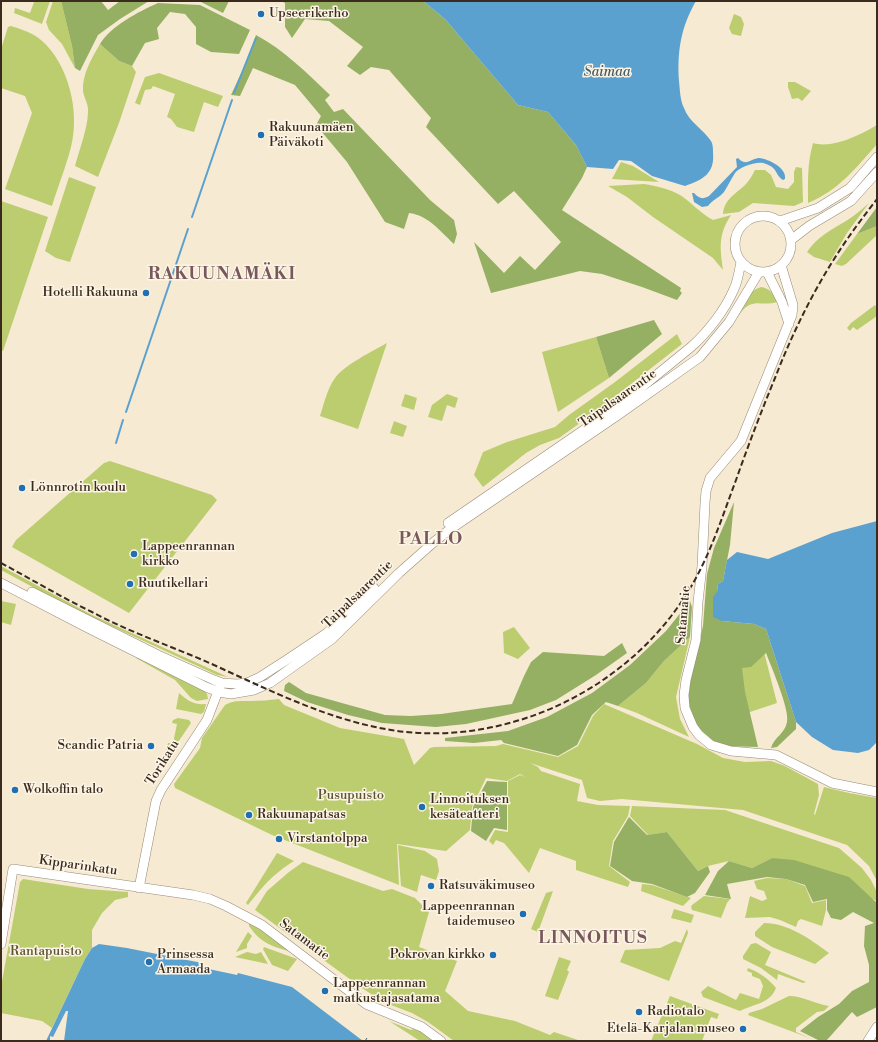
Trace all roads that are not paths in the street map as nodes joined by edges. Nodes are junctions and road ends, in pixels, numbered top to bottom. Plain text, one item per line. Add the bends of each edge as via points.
1 (877, 157) edge
2 (877, 172) edge
3 (780, 221) junction
4 (791, 240) junction
5 (741, 262) junction
6 (781, 265) junction
7 (763, 272) junction
8 (789, 324) junction
9 (1, 576) edge
10 (1, 583) edge
11 (222, 683) junction
12 (219, 692) junction
13 (877, 792) edge
14 (139, 888) junction
15 (4, 913) edge
16 (1, 944) edge
17 (877, 1027) edge
18 (441, 1041) edge
19 (868, 1041) edge

1 - 3 main road via 850,188 818,208
2 - 4 main road via 851,201
3 - 4 main road
3 - 5 main road via 763,215 754,216 742,224 735,236 734,245
4 - 6 main road via 788,257
5 - 7 main road via 752,270
5 - 11 main road, Taipalsaarentie via 734,289 720,313 697,342 616,408 430,537 327,633 247,683
6 - 7 main road
6 - 8 main road, Satamatie via 793,305
7 - 8 main road via 782,302
7 - 12 main road, Taipalsaarentie via 729,322 700,357 439,538 399,573 340,632 286,673 254,690 231,694
8 - 13 main road, Satamatie via 740,441 710,478 706,490 696,640 685,687 685,708 693,727 711,745 731,751 776,755 832,783
9 - 11 main road, Taipalsaarentie via 158,655
10 - 12 main road, Taipalsaarentie
11 - 12 main road, Torikatu
12 - 14 main road, Torikatu via 207,720 156,801
14 - 15 main road, Kipparinkatu via 13,869
14 - 18 main road, Satamatie via 203,897 241,913 272,932 354,997 422,1027
15 - 16 main road
17 - 19 main road

